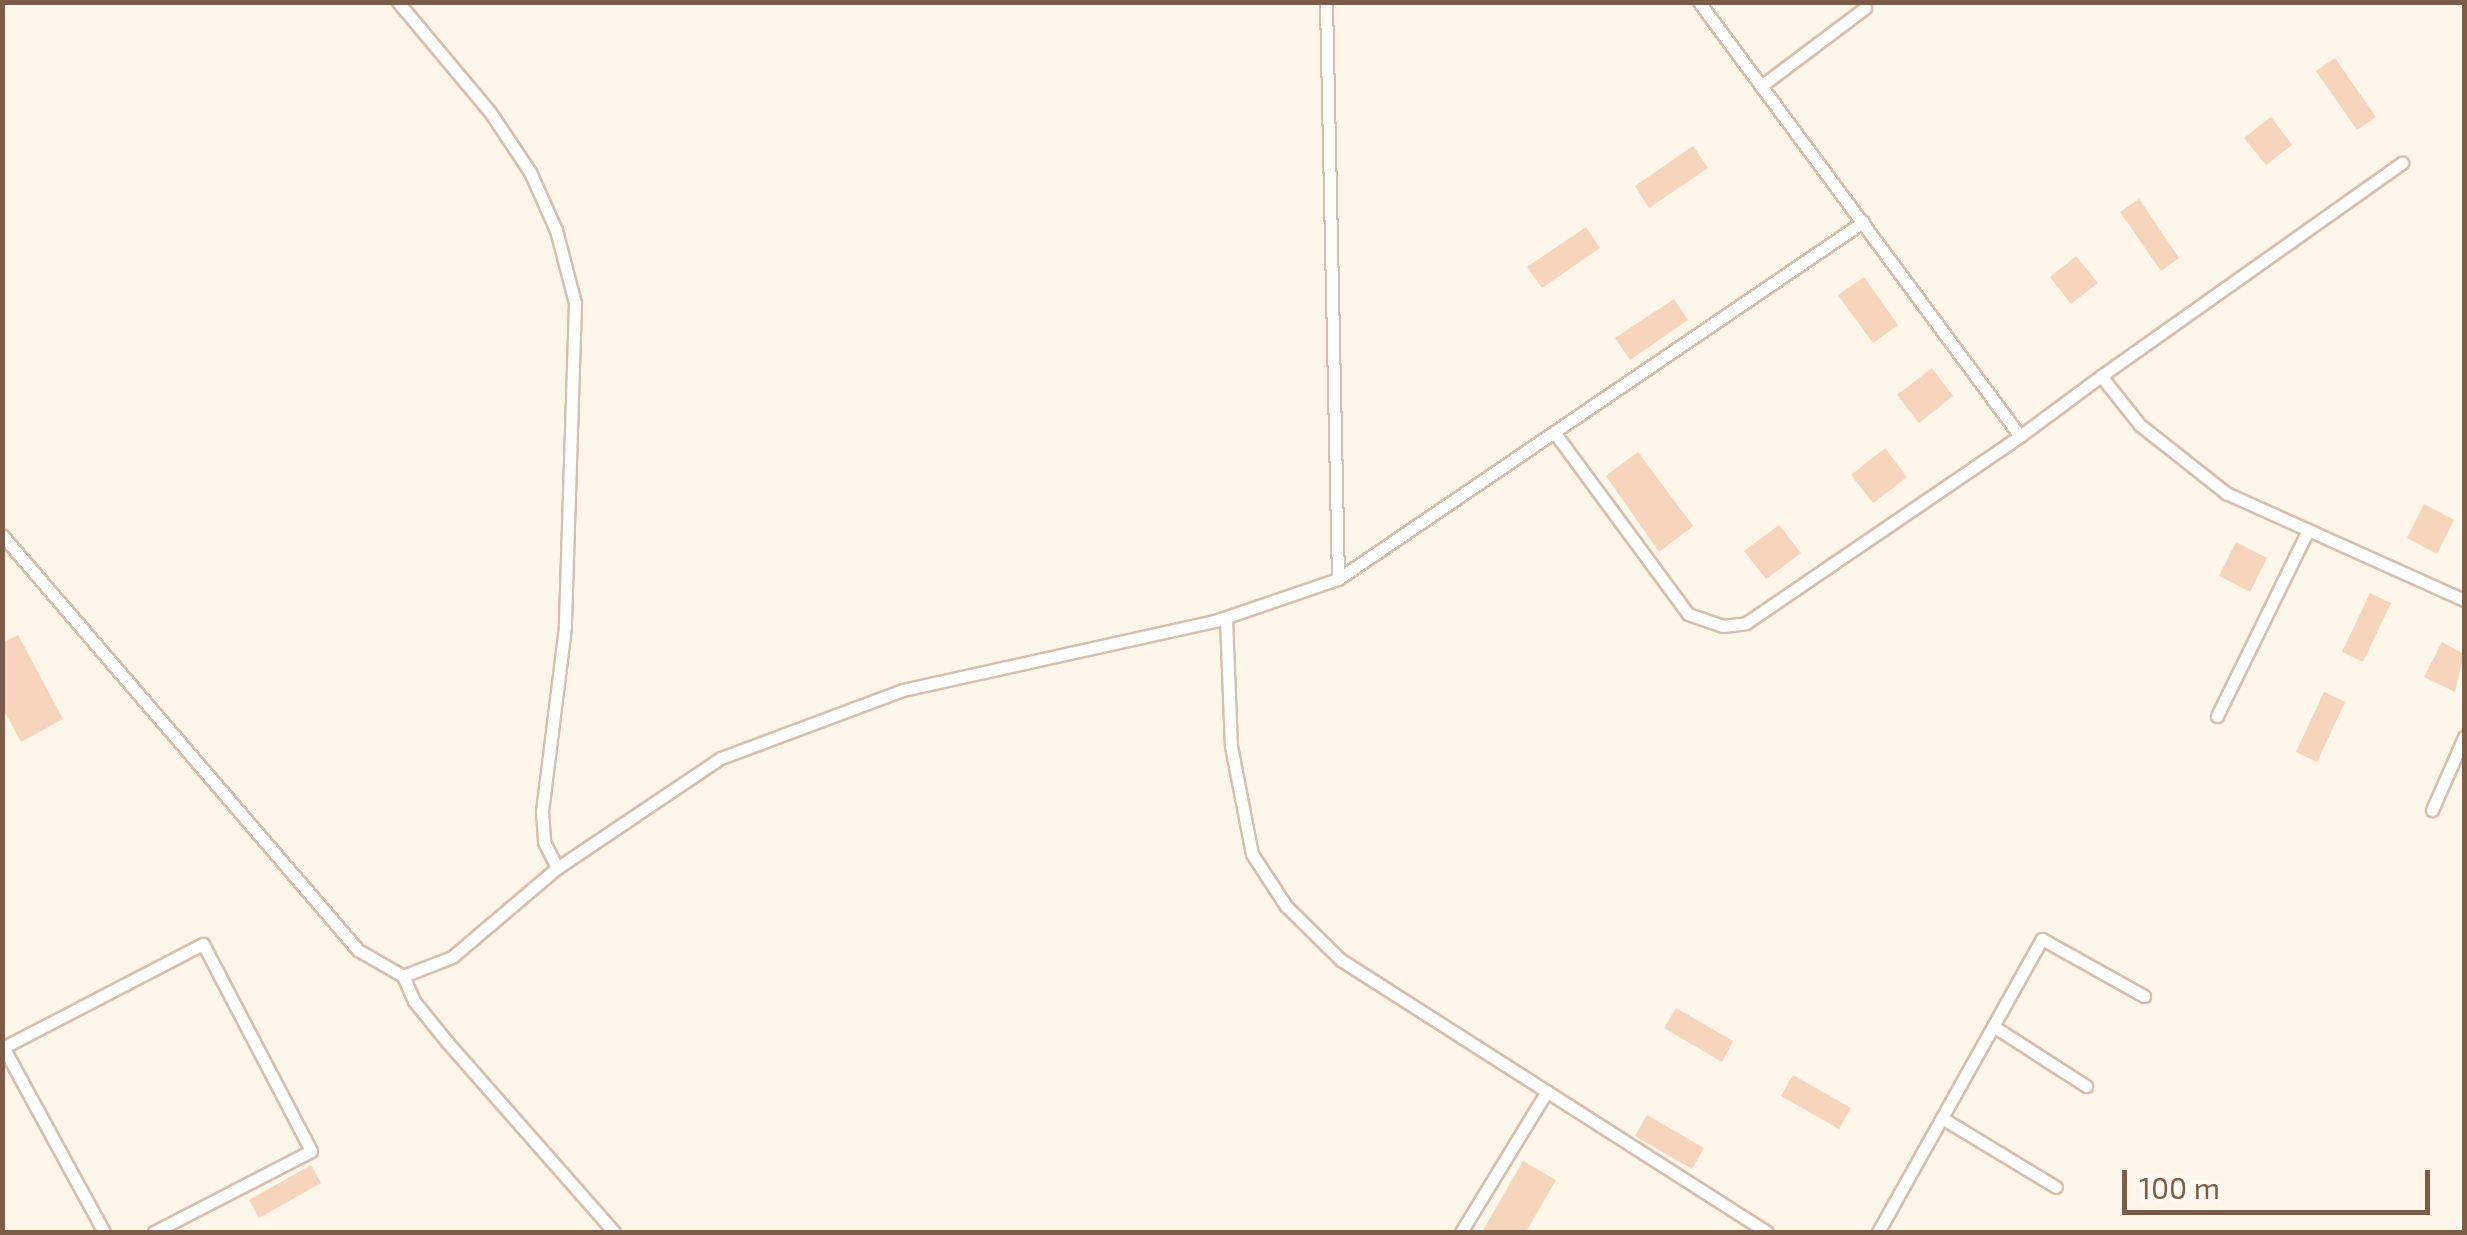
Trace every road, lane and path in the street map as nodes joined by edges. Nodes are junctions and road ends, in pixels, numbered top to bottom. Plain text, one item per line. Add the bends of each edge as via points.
1 (398, 2) edge
2 (1326, 2) edge
3 (1699, 2) edge
4 (1865, 8) dead end
5 (1761, 86) junction
6 (2402, 163) dead end
7 (1864, 222) junction
8 (2101, 376) junction
9 (1554, 432) junction
10 (2020, 436) junction
11 (2308, 530) junction
12 (2, 535) edge
13 (1338, 579) junction
14 (2464, 600) edge
15 (1226, 618) junction
16 (2217, 716) dead end
17 (2464, 737) edge
18 (2432, 810) dead end
19 (558, 868) junction
20 (404, 976) junction
21 (2144, 996) dead end
22 (1993, 1026) junction
23 (3, 1046) edge
24 (2086, 1086) dead end
25 (1547, 1092) junction
26 (1942, 1118) junction
27 (2056, 1187) dead end
28 (104, 1232) edge
29 (154, 1232) edge
30 (614, 1232) edge
31 (1461, 1232) edge
32 (1767, 1232) edge
33 (1878, 1232) edge

1 - 19 lane via 471,86 530,172 556,230 575,303 565,628 542,811 544,842
2 - 13 lane
3 - 5 lane
4 - 5 lane
5 - 7 lane
6 - 8 lane
7 - 9 lane
7 - 10 lane
8 - 10 lane
8 - 11 lane via 2140,425 2226,493
9 - 10 lane via 1688,614 1723,626 1746,623
9 - 13 lane
11 - 14 lane
11 - 16 lane
12 - 20 lane via 358,950
13 - 15 lane
15 - 19 lane via 904,690 721,758
15 - 25 lane via 1231,746 1252,854 1286,906 1342,960
17 - 18 lane
19 - 20 lane via 452,957
20 - 30 lane via 414,1001 448,1043
21 - 22 lane via 2042,939
22 - 24 lane
22 - 26 lane
23 - 28 lane
23 - 29 lane via 203,944 311,1151
25 - 31 lane
25 - 32 lane
26 - 27 lane
26 - 33 lane

